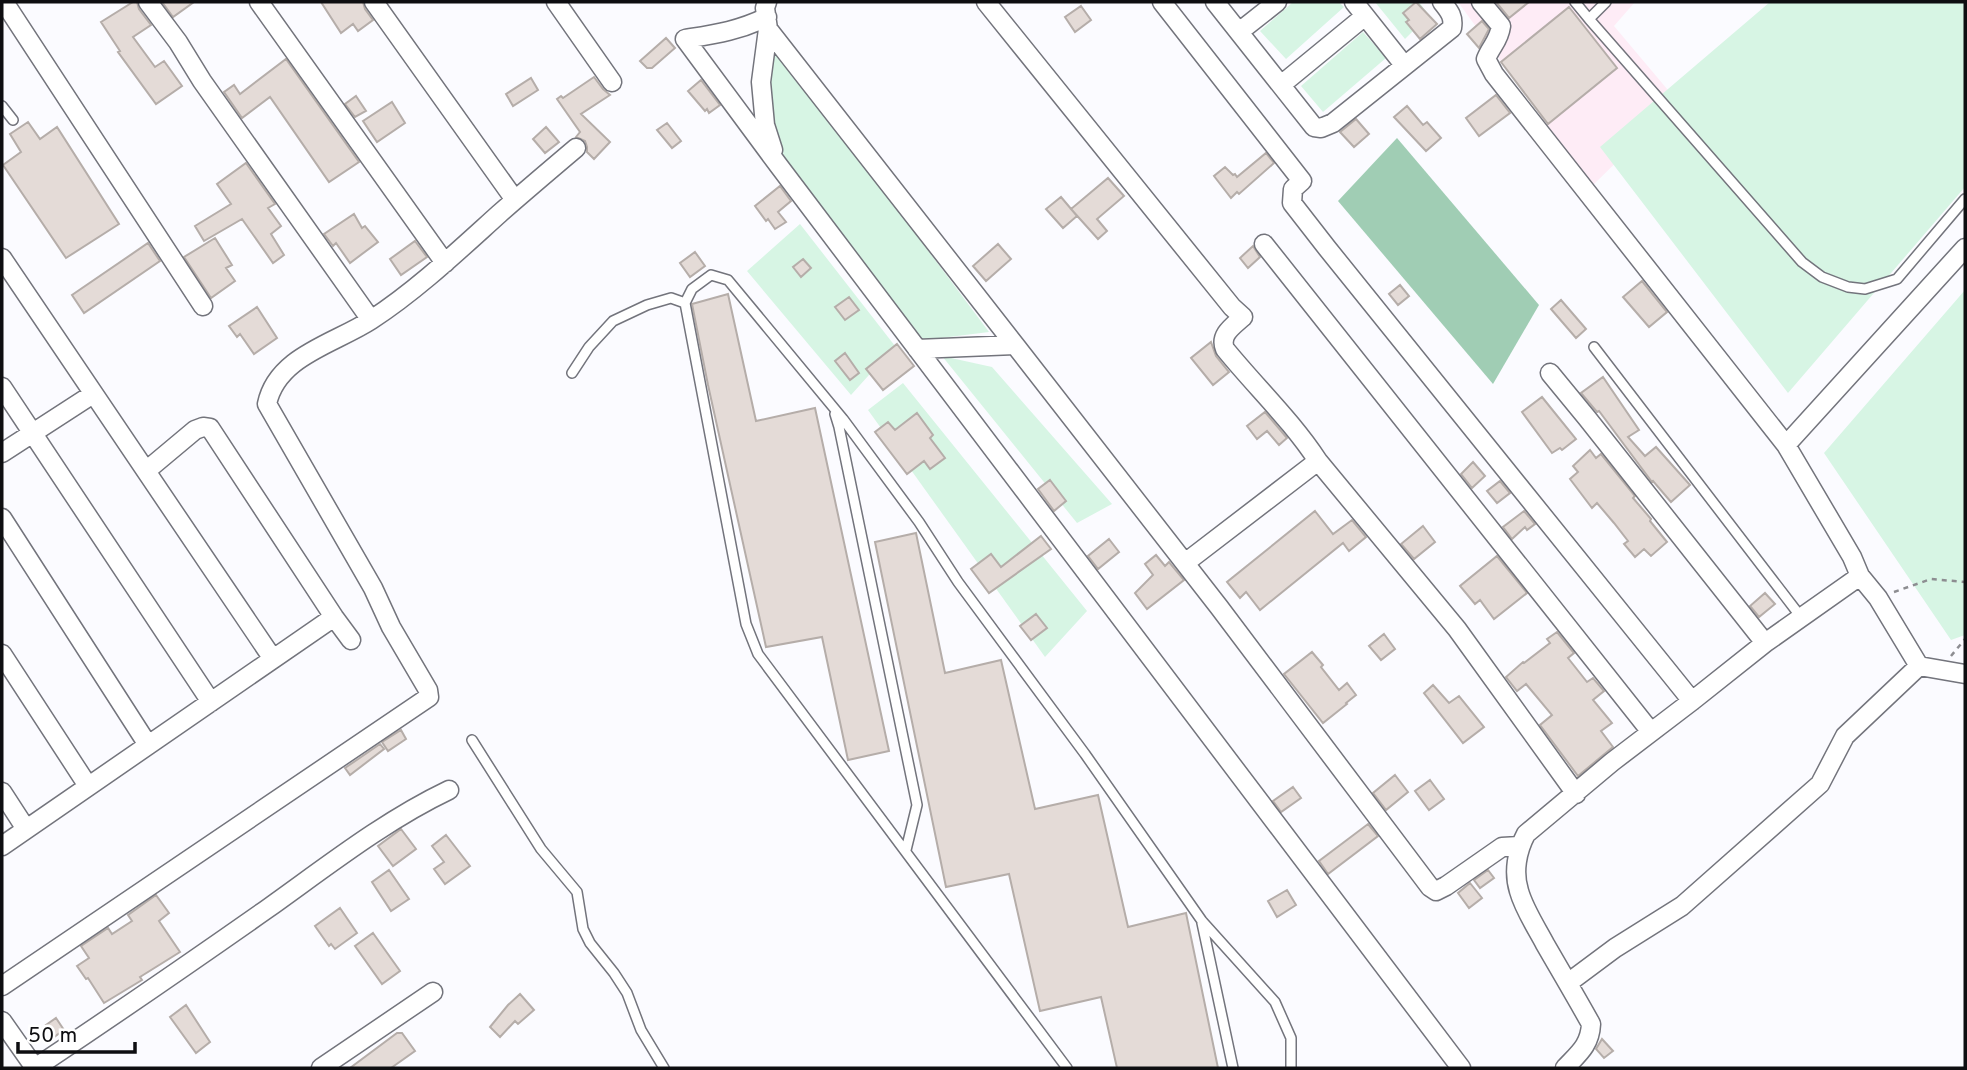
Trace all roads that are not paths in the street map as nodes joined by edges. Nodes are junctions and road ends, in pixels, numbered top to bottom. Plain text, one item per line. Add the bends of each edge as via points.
1 (148, 2) edge
2 (259, 2) edge
3 (374, 2) edge
4 (556, 2) edge
5 (986, 2) edge
6 (1162, 2) edge
7 (1215, 2) edge
8 (1277, 2) edge
9 (1353, 2) edge
10 (1442, 2) edge
11 (1481, 2) edge
12 (1575, 2) edge
13 (1606, 2) edge
14 (4, 7) edge
15 (765, 11) edge
16 (1365, 16) junction
17 (1589, 19) junction
18 (1239, 32) junction
19 (1404, 65) junction
20 (612, 82) dead end
21 (1281, 85) junction
22 (2, 106) edge
23 (13, 120) dead end
24 (576, 148) dead end
25 (779, 166) junction
26 (1965, 199) edge
27 (514, 200) junction
28 (1264, 244) dead end
29 (1965, 248) edge
30 (2, 258) edge
31 (445, 262) junction
32 (685, 303) junction
33 (203, 306) dead end
34 (370, 320) junction
35 (1015, 345) junction
36 (1594, 347) dead end
37 (917, 349) junction
38 (572, 373) dead end
39 (1550, 373) dead end
40 (2, 387) edge
41 (93, 394) junction
42 (833, 407) junction
43 (33, 432) junction
44 (1786, 445) junction
45 (2, 453) edge
46 (1318, 461) junction
47 (146, 471) junction
48 (2, 518) edge
49 (1185, 563) junction
50 (1860, 576) junction
51 (334, 617) junction
52 (1801, 617) junction
53 (351, 640) dead end
54 (1765, 643) junction
55 (2, 654) edge
56 (272, 659) junction
57 (1919, 666) junction
58 (1965, 674) edge
59 (1692, 701) junction
60 (211, 702) junction
61 (1651, 732) junction
62 (472, 740) dead end
63 (148, 745) junction
64 (89, 786) junction
65 (449, 790) dead end
66 (2, 792) edge
67 (1576, 794) junction
68 (26, 829) junction
69 (2, 846) edge
70 (1519, 846) junction
71 (906, 850) junction
72 (1202, 922) junction
73 (1568, 983) junction
74 (2, 986) edge
75 (433, 992) dead end
76 (2, 1021) edge
77 (35, 1068) edge
78 (321, 1068) edge
79 (664, 1068) edge
80 (1067, 1068) edge
81 (1233, 1068) edge
82 (1292, 1068) edge
83 (1461, 1068) edge
84 (1565, 1068) edge

1 - 34 street
2 - 31 street
3 - 27 street
4 - 20 street
5 - 46 street via 1243,317 1225,335 1225,349
6 - 59 street via 1302,181 1293,189 1293,203 1306,221
7 - 18 street
8 - 18 street
9 - 16 street
10 - 19 street via 1454,20 1452,29
11 - 44 street via 1501,26 1499,39 1486,59 1494,74
12 - 17 lane
13 - 17 lane
14 - 33 street
15 - 25 street via 761,82 765,125
15 - 25 street via 747,27 685,39
15 - 35 street
16 - 19 street
16 - 21 street
17 - 26 lane via 1802,262 1822,277 1865,289 1897,279
18 - 21 street
19 - 21 street via 1321,128 1314,127
22 - 23 lane
24 - 27 street
25 - 37 street
27 - 31 street
28 - 61 street
29 - 44 street
30 - 41 street
31 - 34 street
32 - 38 lane via 671,298 613,321
32 - 42 lane via 692,289 710,275 728,281
32 - 71 lane via 746,624 758,654
34 - 74 street via 289,365 275,380 267,404 373,588 429,698
35 - 37 street
35 - 49 street
36 - 52 lane
37 - 83 street
39 - 54 street
40 - 43 street
41 - 43 street
41 - 47 street
42 - 71 lane via 917,805
42 - 72 lane
43 - 45 street
43 - 60 street
44 - 50 street
46 - 49 street
46 - 67 street via 1457,629
47 - 51 street via 195,430 209,428
47 - 56 street
48 - 63 street
49 - 70 street via 1430,887 1436,891 1446,886 1502,847
50 - 52 street
50 - 57 street
51 - 53 street
51 - 56 street
52 - 54 street
54 - 59 street
55 - 64 street
56 - 60 street
57 - 58 street
57 - 73 street via 1844,736 1820,784 1682,906
59 - 61 street
60 - 63 street
61 - 67 street
62 - 79 lane via 541,849 577,892 583,929 627,993 641,1030
63 - 64 street
64 - 68 street
65 - 77 street via 364,840
66 - 68 street
67 - 70 street via 1526,834
68 - 69 street
70 - 73 street via 1519,891
71 - 80 lane
72 - 81 lane
72 - 82 lane via 1275,1002 1291,1038
73 - 84 street via 1591,1024 1587,1044
75 - 78 street
76 - 77 street

